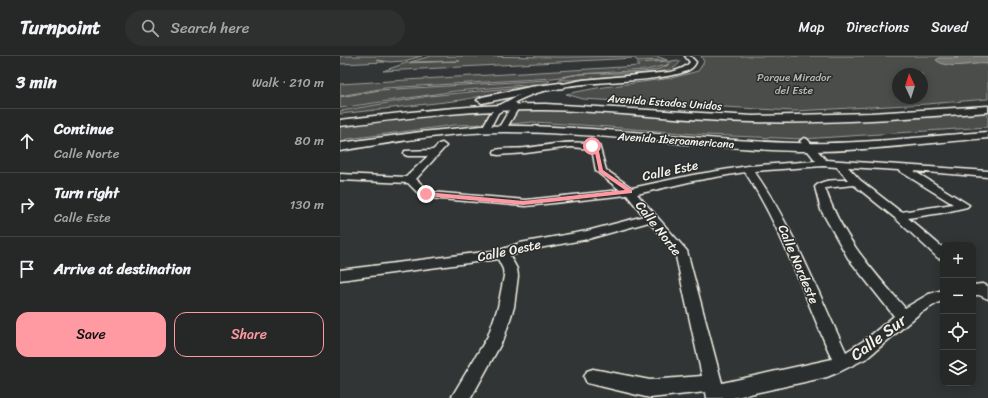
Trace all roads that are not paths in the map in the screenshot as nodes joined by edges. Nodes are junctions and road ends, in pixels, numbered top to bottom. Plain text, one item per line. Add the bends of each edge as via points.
1 (687, 56) edge
2 (560, 86) junction
3 (564, 103) junction
4 (988, 103) edge
5 (513, 105) junction
6 (947, 106) junction
7 (426, 108) junction
8 (499, 108) junction
9 (988, 108) edge
10 (958, 111) junction
11 (340, 118) edge
12 (340, 123) edge
13 (503, 127) junction
14 (486, 128) junction
15 (987, 135) edge
16 (340, 141) edge
17 (806, 144) junction
18 (442, 146) dead end
19 (340, 147) edge
20 (498, 152) dead end
21 (408, 153) dead end
22 (435, 153) junction
23 (823, 163) junction
24 (839, 163) junction
25 (900, 167) junction
26 (748, 169) junction
27 (988, 174) edge
28 (340, 177) edge
29 (409, 180) junction
30 (856, 182) junction
31 (630, 192) junction
32 (899, 216) junction
33 (653, 217) junction
34 (940, 252) edge
35 (502, 254) junction
36 (340, 275) edge
37 (940, 296) edge
38 (903, 317) junction
39 (842, 363) junction
40 (593, 377) dead end
41 (715, 391) edge
42 (461, 398) edge

1 - 2 street via 693,62 692,65 671,74
2 - 3 street via 550,91 547,99
2 - 5 street via 533,93
2 - 7 street
3 - 5 street, Avenida Estados Unidos
3 - 6 street, Avenida Estados Unidos via 799,114
4 - 6 street, Avenida Estados Unidos
5 - 7 street, Avenida Estados Unidos
5 - 8 street, Avenida Estados Unidos
5 - 10 street, Avenida Estados Unidos via 753,119 845,118
5 - 13 street
6 - 10 street
7 - 11 street, Avenida Estados Unidos
8 - 12 street, Avenida Estados Unidos via 444,111
8 - 14 street
9 - 10 street, Avenida Estados Unidos
13 - 14 street, Avenida Iberoamericana
13 - 17 street, Avenida Iberoamericana via 738,144
14 - 16 street, Avenida Iberoamericana via 416,131
14 - 19 street, Avenida Iberoamericana
15 - 17 street, Avenida Iberoamericana
17 - 23 street
18 - 22 street
20 - 31 street, Calle Norte via 528,151 566,144 596,147 601,170
21 - 22 street
22 - 29 street
23 - 24 street, Calle Este
23 - 26 street, Calle Este
24 - 25 street, Calle Este
24 - 30 street
25 - 27 street, Calle Este
25 - 32 street via 963,205
26 - 31 street, Calle Este
26 - 39 street, Calle Nordeste via 775,209
28 - 29 street
29 - 31 street, Calle Este via 416,182 423,193 430,195 521,203
30 - 32 street
30 - 38 street via 822,185 820,187 827,210 855,258
31 - 33 street, Calle Norte
32 - 34 street
33 - 35 street, Calle Oeste via 588,235 520,246
33 - 41 street, Calle Norte via 683,256
35 - 36 street, Calle Oeste
35 - 42 street via 511,276 506,307 496,338
37 - 38 street, Calle Sur
38 - 39 street, Calle Sur via 871,345
39 - 41 street, Calle Sur via 827,369
40 - 41 street, Calle Sur via 650,389

